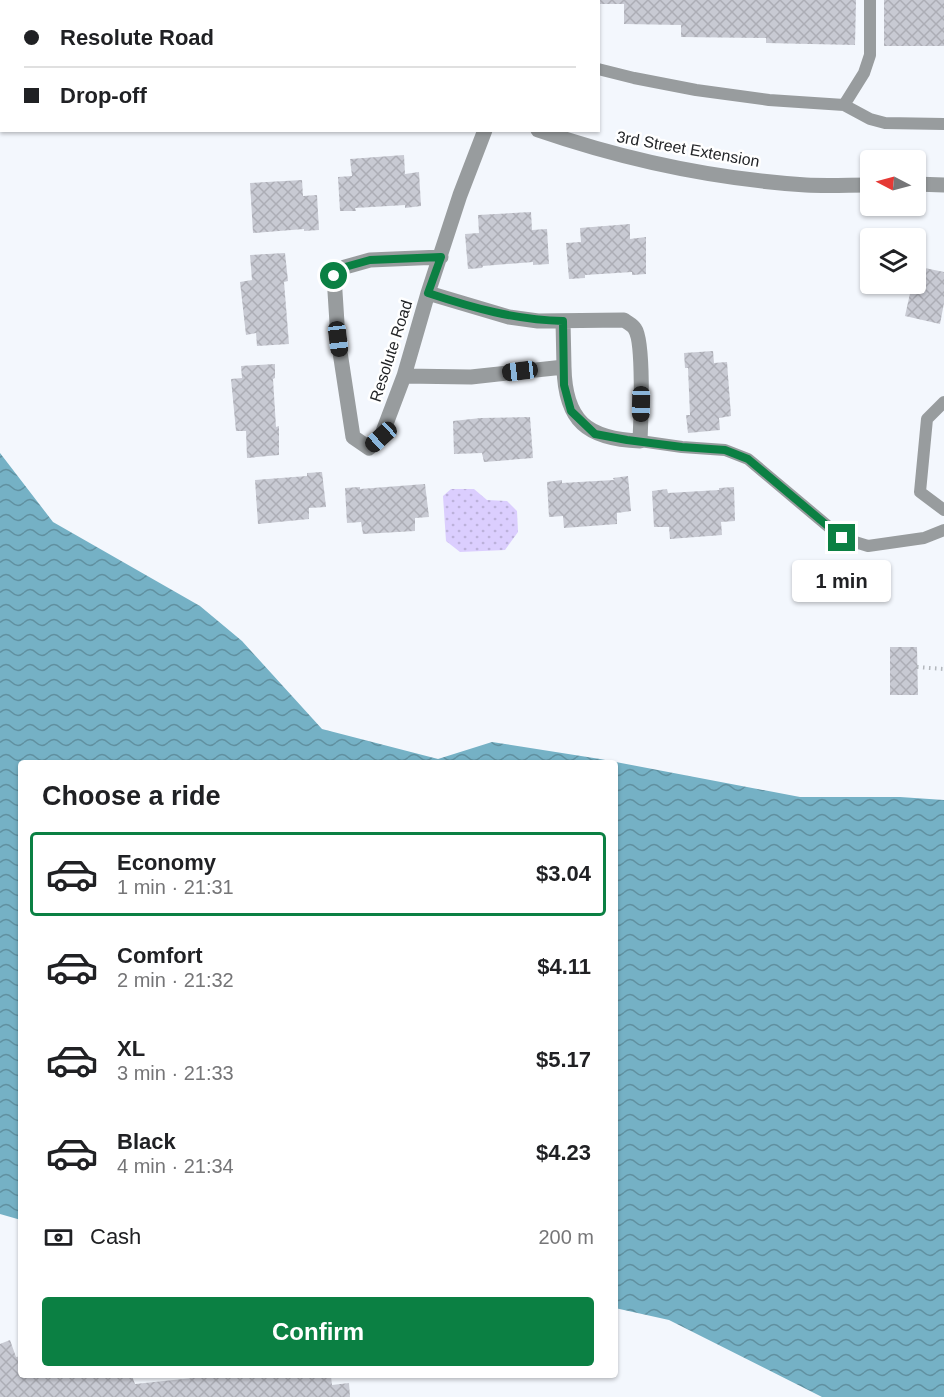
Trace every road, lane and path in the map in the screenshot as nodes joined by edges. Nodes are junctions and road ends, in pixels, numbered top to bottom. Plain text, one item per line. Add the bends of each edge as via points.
1 (870, 0) edge
2 (600, 70) edge
3 (844, 105) junction
4 (944, 124) edge
5 (484, 132) edge
6 (544, 132) edge
7 (926, 184) edge
8 (944, 184) edge
9 (860, 185) edge
10 (441, 257) junction
11 (428, 293) junction
12 (563, 321) junction
13 (564, 367) junction
14 (404, 376) junction
15 (944, 402) edge
16 (640, 441) junction
17 (944, 510) edge
18 (944, 530) edge
19 (917, 667) dead end
20 (944, 669) edge

1 - 3 lane via 870,55
2 - 3 lane via 696,90
3 - 4 lane via 885,123
5 - 10 street, Resolute Road
6 - 9 street, 3rd Street Extension via 593,149 722,176 807,185
7 - 8 street
10 - 11 street, Resolute Road
10 - 14 street, Resolute Road via 370,260 345,267 334,276 338,339 353,437 369,448 381,437
11 - 12 street via 509,317
11 - 14 street, Resolute Road
12 - 13 street
12 - 16 street via 624,320 635,327 639,337
13 - 14 street via 471,377
13 - 16 street via 571,411 595,434
15 - 17 lane via 927,419 921,492
16 - 18 lane via 725,450 748,459 842,538 868,546 924,538
19 - 20 path

